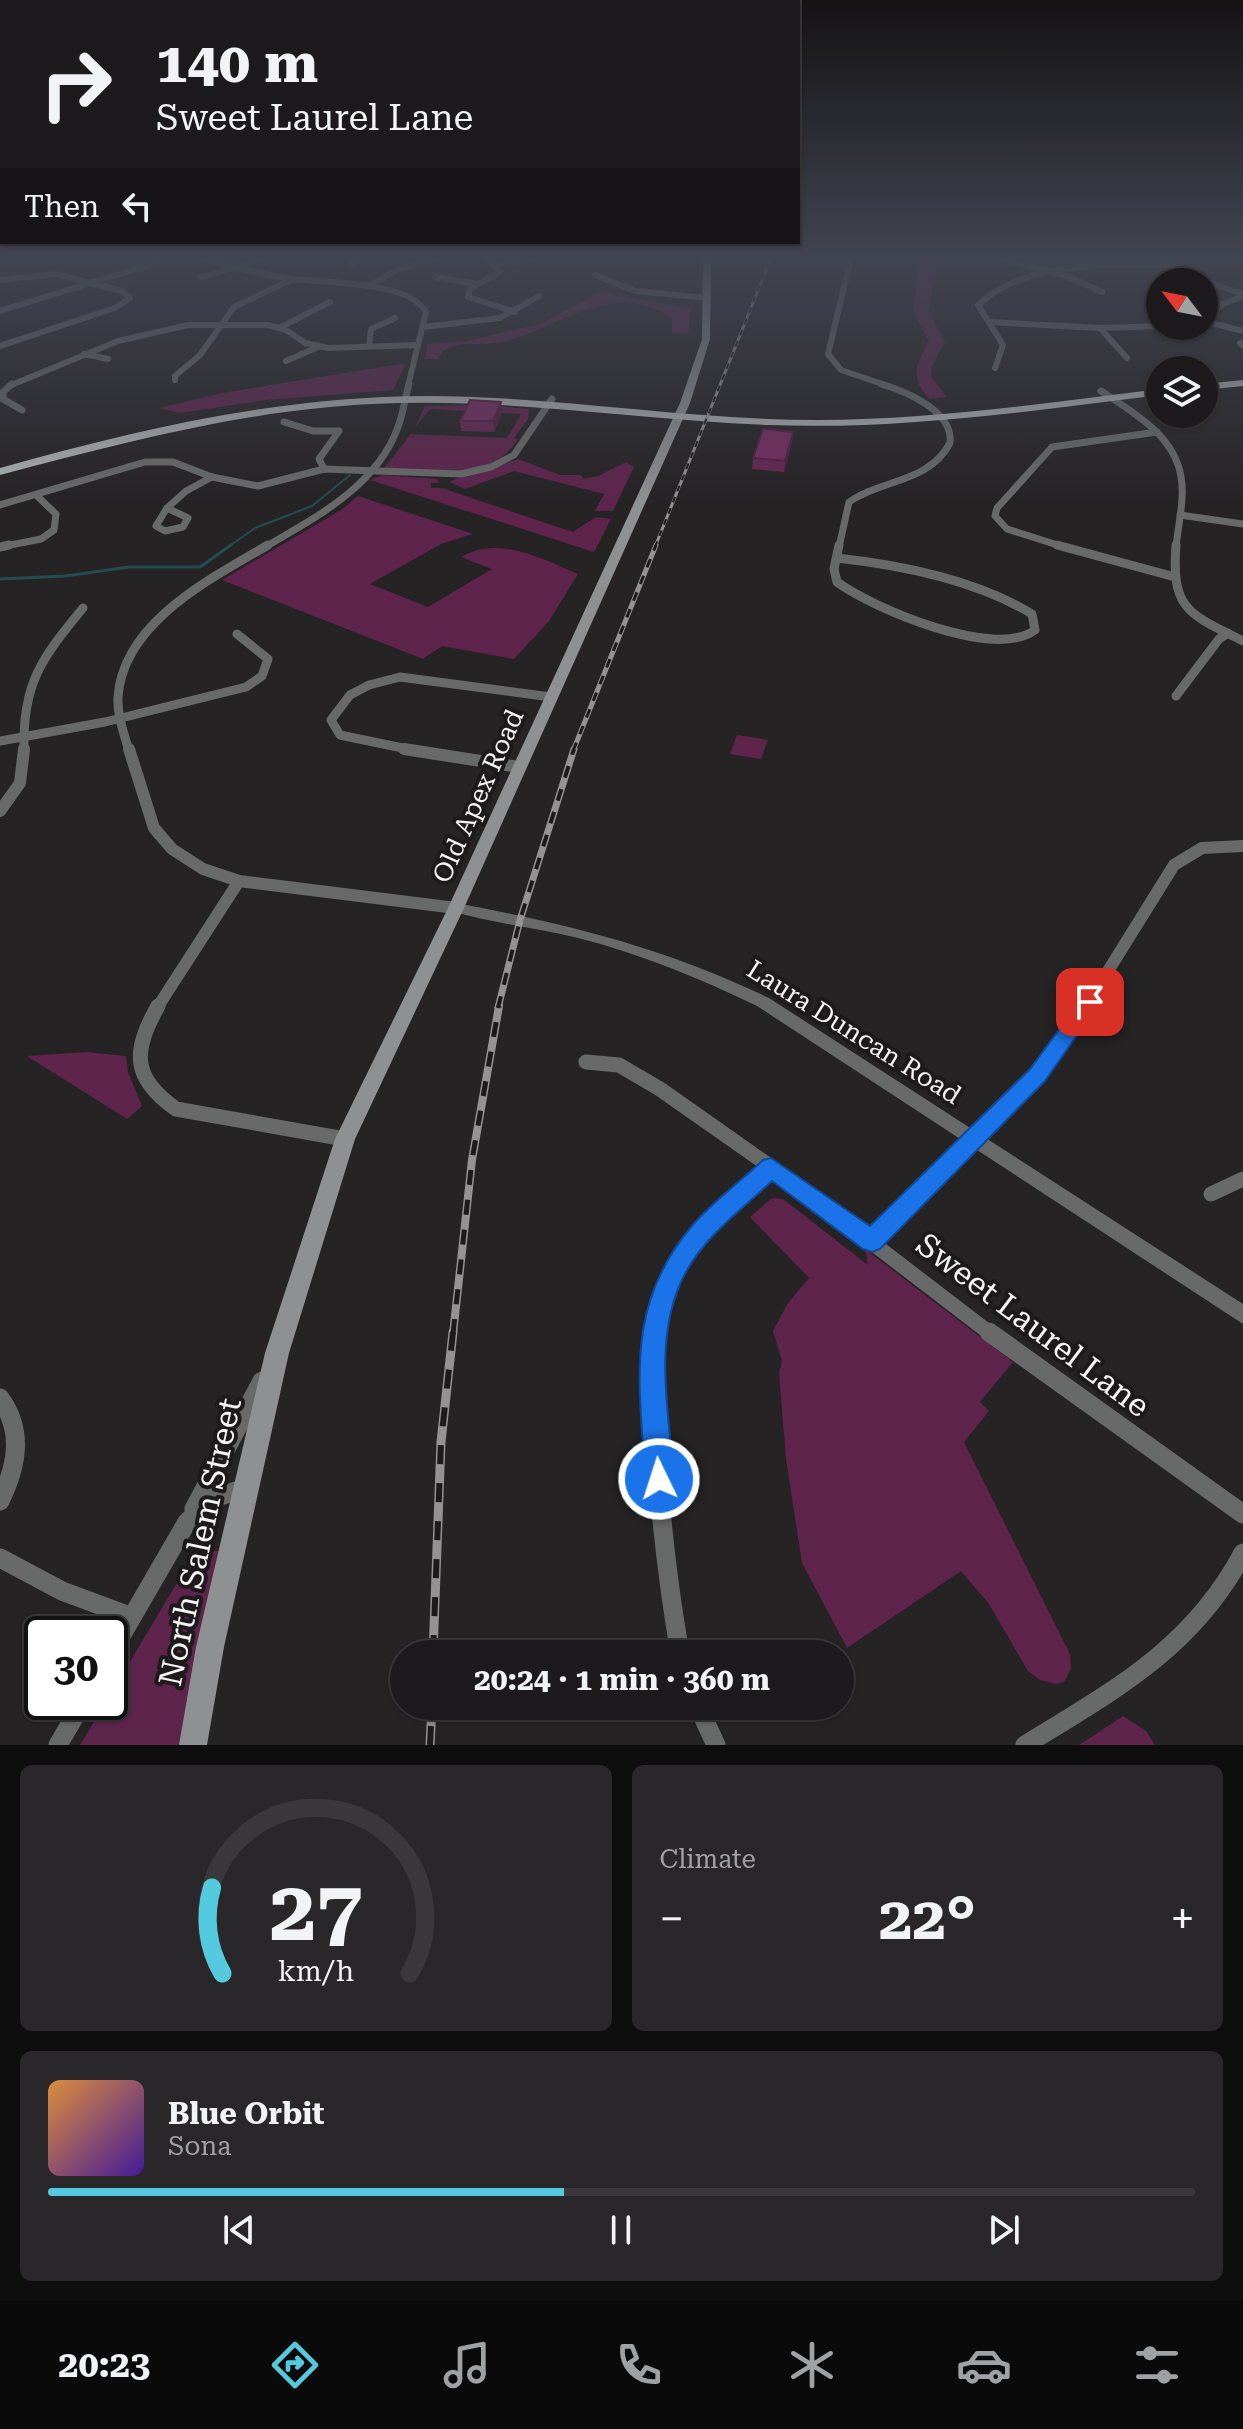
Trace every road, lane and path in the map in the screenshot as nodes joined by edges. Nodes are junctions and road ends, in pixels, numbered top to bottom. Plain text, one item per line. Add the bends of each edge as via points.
1 (20, 339) edge
2 (128, 339) edge
3 (210, 339) edge
4 (304, 339) edge
5 (368, 339) edge
6 (420, 339) edge
7 (705, 339) edge
8 (831, 339) edge
9 (999, 339) edge
10 (1110, 339) edge
11 (418, 345) junction
12 (0, 346) edge
13 (369, 346) junction
14 (318, 347) junction
15 (84, 354) junction
16 (1127, 358) dead end
17 (108, 359) dead end
18 (286, 361) dead end
19 (995, 368) dead end
20 (1243, 375) edge
21 (1218, 378) edge
22 (175, 380) dead end
23 (1243, 383) edge
24 (1146, 386) edge
25 (1218, 386) edge
26 (4, 387) edge
27 (1101, 391) junction
28 (1146, 394) edge
29 (408, 396) junction
30 (1112, 398) junction
31 (550, 402) junction
32 (22, 410) dead end
33 (681, 411) junction
34 (935, 413) junction
35 (284, 422) dead end
36 (1157, 432) junction
37 (0, 463) edge
38 (324, 469) junction
39 (374, 470) junction
40 (0, 472) edge
41 (212, 477) junction
42 (36, 495) junction
43 (0, 505) edge
44 (166, 508) dead end
45 (1180, 515) junction
46 (1243, 524) edge
47 (0, 547) edge
48 (837, 558) junction
49 (1175, 577) junction
50 (83, 608) dead end
51 (1228, 633) junction
52 (237, 634) dead end
53 (1243, 641) edge
54 (1176, 696) dead end
55 (551, 697) junction
56 (119, 719) junction
57 (24, 737) junction
58 (0, 741) edge
59 (519, 767) junction
60 (0, 811) edge
61 (1243, 846) edge
62 (239, 881) junction
63 (456, 908) junction
64 (586, 1062) dead end
65 (974, 1138) junction
66 (345, 1139) junction
67 (771, 1167) junction
68 (1243, 1179) edge
69 (1211, 1194) dead end
70 (872, 1241) junction
71 (1243, 1315) edge
72 (277, 1353) junction
73 (0, 1398) edge
74 (245, 1488) junction
75 (0, 1501) edge
76 (1243, 1514) edge
77 (187, 1522) junction
78 (1243, 1553) edge
79 (0, 1558) edge
80 (132, 1617) junction
81 (128, 1624) edge
82 (678, 1640) edge
83 (73, 1720) edge
84 (704, 1720) edge
85 (58, 1745) edge
86 (193, 1745) edge
87 (716, 1745) edge
88 (1025, 1745) edge

1 - 12 street
2 - 15 street
3 - 22 street
4 - 14 street
5 - 13 street
6 - 11 street, Laura Duncan Road
7 - 33 main road, Old Apex Road via 703,358
8 - 34 street via 831,362 907,392
9 - 19 street via 1003,347
10 - 16 street
11 - 13 street
11 - 29 street, Laura Duncan Road
13 - 14 street
14 - 18 street
15 - 17 street
15 - 26 street
20 - 21 main road
23 - 25 main road
24 - 27 main road
26 - 32 street via 3,399
27 - 30 street
27 - 34 main road
28 - 30 main road
29 - 31 main road
29 - 37 main road via 283,402 195,415 80,439
29 - 39 street, Laura Duncan Road via 398,430
29 - 40 main road via 187,423
30 - 34 main road
30 - 36 street
31 - 33 main road
31 - 39 street via 514,455 491,467 444,476
33 - 34 main road via 807,423
33 - 55 main road, Old Apex Road
34 - 48 street via 950,430 946,450 922,473 849,502
35 - 38 street via 313,431 337,429 319,459
36 - 45 street via 1181,474
36 - 49 street via 1052,447 995,516 1007,529 1026,537
38 - 39 street
38 - 41 street via 266,486
39 - 56 street, Laura Duncan Road via 323,513 201,585 164,615 126,667 118,695
41 - 42 street via 173,462 145,462
41 - 44 street via 179,494
42 - 43 street
42 - 47 street via 56,514 54,530 32,542
45 - 46 street
45 - 49 street
48 - 48 street via 837,582 865,601 993,640 1018,639 1035,630 1032,614 1011,602 878,563
49 - 51 street via 1177,594 1186,605
50 - 57 street via 35,672 26,697
51 - 53 street
51 - 54 street
52 - 56 street via 268,659 255,682 232,693
55 - 59 main road, Old Apex Road
55 - 59 street via 400,677 358,691 331,720 335,731 353,740
56 - 57 street
56 - 62 street, Laura Duncan Road via 149,818 161,838 203,869
57 - 58 street
57 - 60 street via 25,777
59 - 63 main road, Old Apex Road
61 - 65 street via 1202,848 1174,865 1104,982 1038,1075
62 - 63 street, Laura Duncan Road
62 - 66 street via 148,1022 139,1058 145,1081 162,1102 176,1109
63 - 65 street, Laura Duncan Road via 618,942 723,981
63 - 66 main road, Old Apex Road
64 - 67 street, Sweet Laurel Lane via 619,1065 640,1076
65 - 70 street
65 - 71 street, Laura Duncan Road
66 - 72 main road, Old Apex Road
67 - 70 street, Sweet Laurel Lane
67 - 82 street via 687,1249 664,1289 654,1325 653,1387 666,1571
68 - 69 street
70 - 76 street, Sweet Laurel Lane via 1020,1356
72 - 74 main road, North Salem Street
72 - 77 street
73 - 75 street via 13,1419 17,1442
74 - 77 street via 211,1499
74 - 86 main road, North Salem Street
77 - 80 street
78 - 88 street via 1233,1577 1172,1647 1115,1692
79 - 80 street via 62,1591
80 - 81 street
83 - 85 street
84 - 87 street

